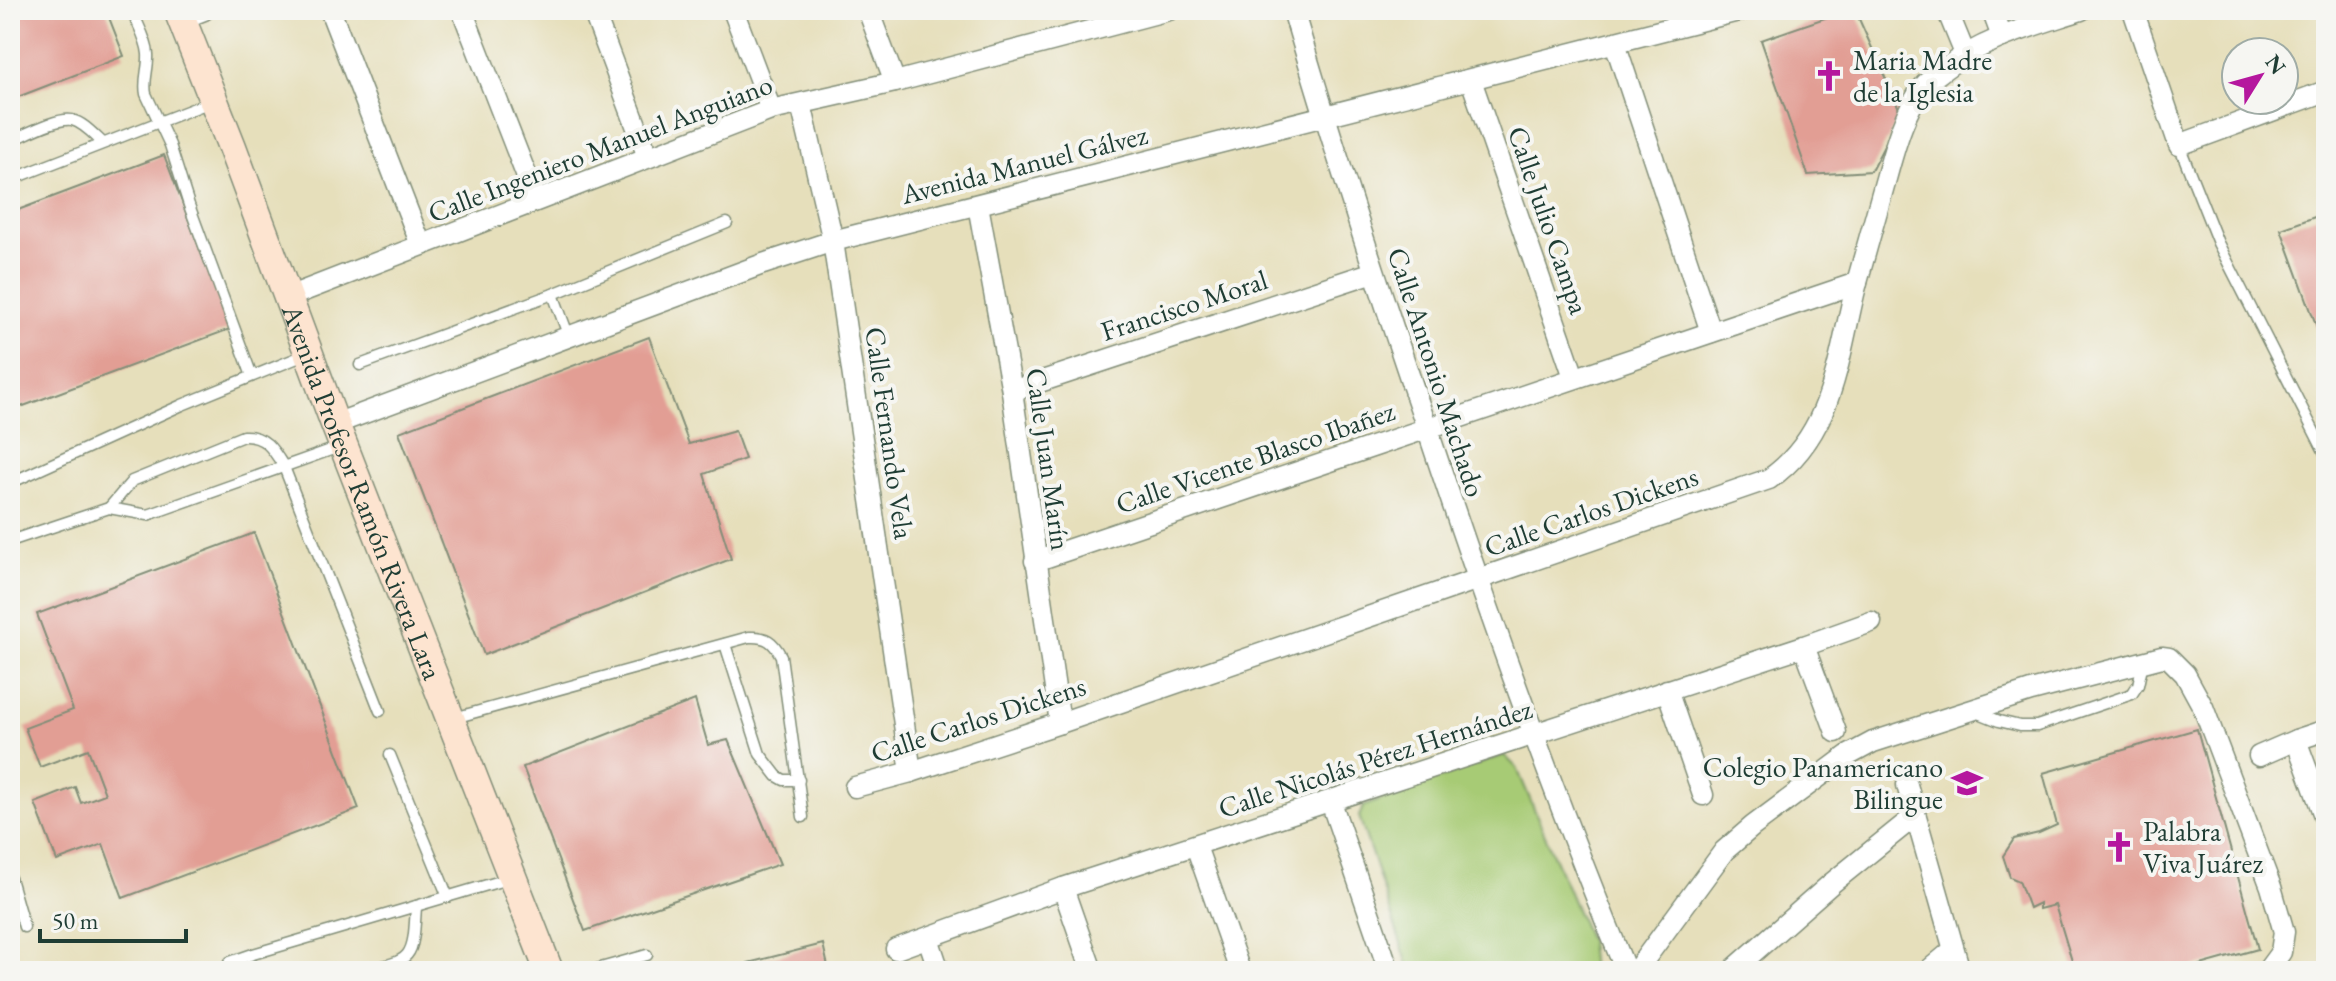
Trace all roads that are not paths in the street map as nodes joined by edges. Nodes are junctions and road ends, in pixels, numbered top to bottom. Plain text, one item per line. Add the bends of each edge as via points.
1 (132, 10) edge
2 (330, 10) edge
3 (462, 10) edge
4 (593, 10) edge
5 (733, 10) edge
6 (868, 10) edge
7 (1169, 10) edge
8 (1293, 10) edge
9 (1742, 10) edge
10 (1947, 10) edge
11 (1992, 10) edge
12 (2081, 10) edge
13 (2133, 10) edge
14 (187, 13) edge
15 (2002, 37) junction
16 (1615, 43) junction
17 (1965, 54) junction
18 (1471, 80) junction
19 (895, 82) junction
20 (2326, 91) edge
21 (213, 101) junction
22 (801, 104) junction
23 (771, 110) junction
24 (1324, 116) junction
25 (160, 122) junction
26 (10, 141) edge
27 (103, 143) junction
28 (2179, 145) junction
29 (648, 157) junction
30 (10, 180) edge
31 (536, 200) junction
32 (978, 205) junction
33 (727, 223) dead end
34 (833, 241) junction
35 (421, 245) junction
36 (1374, 272) junction
37 (1857, 283) junction
38 (553, 294) junction
39 (288, 297) junction
40 (1711, 332) junction
41 (569, 337) junction
42 (309, 353) junction
43 (360, 365) dead end
44 (252, 376) junction
45 (1574, 377) junction
46 (1012, 391) junction
47 (1427, 429) junction
48 (340, 435) junction
49 (2326, 455) edge
50 (284, 467) junction
51 (10, 483) edge
52 (109, 508) junction
53 (10, 541) edge
54 (1035, 561) junction
55 (1477, 581) junction
56 (1871, 622) dead end
57 (725, 644) junction
58 (1804, 646) junction
59 (2152, 659) junction
60 (1667, 690) junction
61 (1973, 710) junction
62 (380, 711) dead end
63 (452, 719) junction
64 (1060, 723) junction
65 (2326, 730) edge
66 (1836, 732) dead end
67 (1534, 735) junction
68 (2296, 740) junction
69 (390, 755) dead end
70 (2259, 756) dead end
71 (911, 772) junction
72 (799, 780) junction
73 (1907, 785) dead end
74 (855, 787) dead end
75 (1703, 795) dead end
76 (1331, 802) junction
77 (1915, 816) junction
78 (803, 817) dead end
79 (2326, 821) edge
80 (1196, 846) junction
81 (513, 877) junction
82 (10, 878) edge
83 (1063, 888) junction
84 (448, 897) junction
85 (416, 906) junction
86 (24, 927) dead end
87 (928, 938) junction
88 (896, 949) dead end
89 (1953, 950) junction
90 (647, 955) dead end
91 (598, 970) edge
92 (223, 971) edge
93 (360, 971) edge
94 (549, 971) edge
95 (939, 971) edge
96 (1092, 971) edge
97 (1240, 971) edge
98 (1389, 971) edge
99 (1626, 971) edge
100 (1636, 971) edge
101 (1730, 971) edge
102 (1928, 971) edge
103 (1960, 971) edge
104 (2267, 971) edge

1 - 25 lane via 147,47 144,86
2 - 35 street
3 - 31 street
4 - 29 street
5 - 23 street
6 - 19 street
7 - 19 street, Calle Ingeniero Manuel Anguiano
8 - 24 street, Calle Antonio Machado
9 - 16 street, Avenida Manuel Gálvez
10 - 17 street
11 - 15 street
12 - 15 street, Calle Carlos Dickens
13 - 28 street
14 - 21 main road, Avenida Profesor Ramón Rivera Lara
15 - 17 street, Calle Carlos Dickens
16 - 18 street, Avenida Manuel Gálvez
16 - 40 street
17 - 37 street, Calle Carlos Dickens via 1924,86 1904,122
18 - 24 street, Avenida Manuel Gálvez
18 - 45 street, Calle Julio Campa
19 - 22 street, Calle Ingeniero Manuel Anguiano
20 - 28 street
21 - 25 lane
21 - 39 main road, Avenida Profesor Ramón Rivera Lara
22 - 23 street, Calle Ingeniero Manuel Anguiano
22 - 34 street, Calle Fernando Vela
23 - 29 street, Calle Ingeniero Manuel Anguiano
24 - 32 street, Avenida Manuel Gálvez
24 - 36 street, Calle Antonio Machado
25 - 27 lane
25 - 44 lane
26 - 27 lane via 71,120
27 - 30 lane
28 - 49 lane via 2218,243
29 - 31 street, Calle Ingeniero Manuel Anguiano
31 - 35 street, Calle Ingeniero Manuel Anguiano
32 - 34 street, Avenida Manuel Gálvez
32 - 46 street, Calle Juan Marín
33 - 38 lane
34 - 41 street, Avenida Manuel Gálvez
34 - 71 street, Calle Fernando Vela
35 - 39 street, Calle Ingeniero Manuel Anguiano
36 - 46 street, Francisco Moral
36 - 47 street, Calle Antonio Machado
37 - 40 street, Calle Vicente Blasco Ibañez
37 - 55 street, Calle Carlos Dickens via 1828,403 1815,431 1785,468 1769,479
38 - 41 lane
38 - 43 lane
39 - 42 main road, Avenida Profesor Ramón Rivera Lara
40 - 45 street, Calle Vicente Blasco Ibañez
41 - 48 street, Avenida Manuel Gálvez
42 - 44 lane
42 - 48 main road, Avenida Profesor Ramón Rivera Lara
44 - 51 lane
45 - 47 street, Calle Vicente Blasco Ibañez
46 - 54 street, Calle Juan Marín
47 - 54 street, Calle Vicente Blasco Ibañez
47 - 55 street, Calle Antonio Machado
48 - 50 lane
48 - 63 main road, Avenida Profesor Ramón Rivera Lara
50 - 52 lane via 148,515
50 - 52 lane via 262,439 243,436 132,481
50 - 62 lane
52 - 53 lane
54 - 64 street, Calle Juan Marín
55 - 64 street, Calle Carlos Dickens
55 - 67 street, Calle Antonio Machado
56 - 58 street, Calle Nicolás Pérez Hernández
57 - 63 lane
57 - 72 lane via 760,754 777,776
57 - 72 lane via 760,637 769,639 781,656
58 - 60 street, Calle Nicolás Pérez Hernández
58 - 66 street
59 - 61 street
59 - 61 lane via 2132,694 2037,726 1999,721
59 - 104 street via 2169,658 2185,674 2203,707 2271,887 2284,932 2281,952
60 - 67 street, Calle Nicolás Pérez Hernández
60 - 75 street
61 - 100 street via 1873,742 1753,826 1724,851
63 - 81 main road, Avenida Profesor Ramón Rivera Lara
64 - 71 street, Calle Carlos Dickens
65 - 68 street
67 - 76 street, Calle Nicolás Pérez Hernández
67 - 99 street, Calle Antonio Machado
68 - 70 street
68 - 79 street
69 - 84 lane
71 - 74 street, Calle Carlos Dickens
72 - 78 lane
73 - 77 street
76 - 80 street, Calle Nicolás Pérez Hernández
76 - 98 street
77 - 89 street
77 - 101 street
80 - 83 street, Calle Nicolás Pérez Hernández
80 - 97 street
81 - 84 lane
81 - 94 main road, Avenida Profesor Ramón Rivera Lara
82 - 86 lane
83 - 87 street, Calle Nicolás Pérez Hernández
83 - 96 street
84 - 85 lane
85 - 92 lane via 253,954 230,962
85 - 93 lane via 409,952 400,962
87 - 88 street, Calle Nicolás Pérez Hernández
87 - 95 street
89 - 102 street
89 - 103 street
90 - 91 lane

